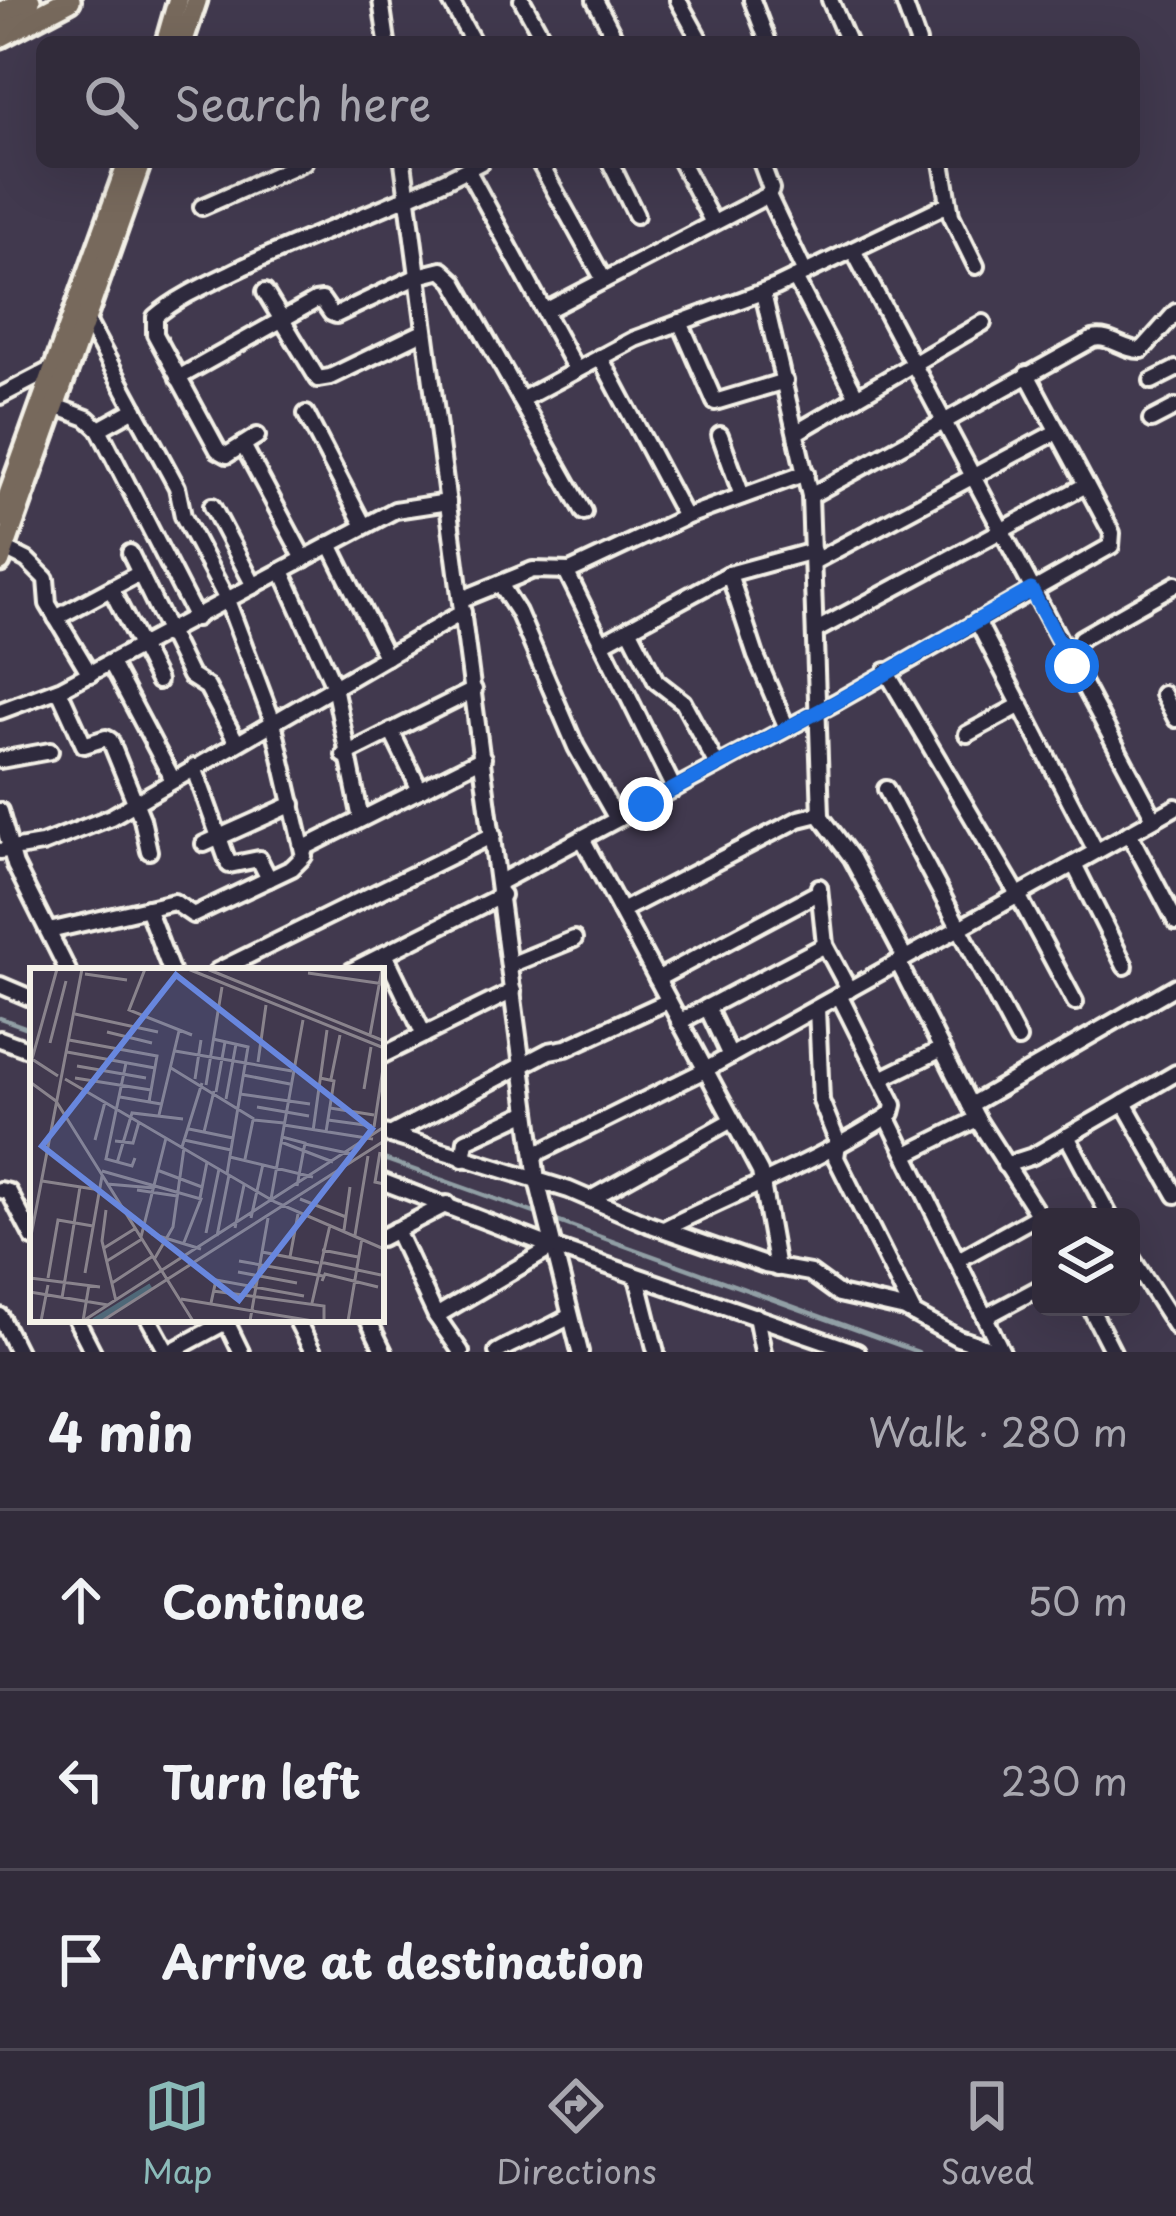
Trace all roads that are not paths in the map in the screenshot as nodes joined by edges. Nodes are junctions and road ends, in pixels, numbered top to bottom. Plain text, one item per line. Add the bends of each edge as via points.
1 (28, 0) edge
2 (69, 0) edge
3 (178, 0) edge
4 (197, 0) edge
5 (381, 0) edge
6 (450, 0) edge
7 (522, 0) edge
8 (595, 0) edge
9 (679, 0) edge
10 (752, 0) edge
11 (830, 0) edge
12 (903, 0) edge
13 (0, 14) edge
14 (168, 36) edge
15 (185, 36) edge
16 (386, 36) edge
17 (469, 36) edge
18 (542, 36) edge
19 (614, 36) edge
20 (698, 36) edge
21 (766, 36) edge
22 (845, 36) edge
23 (916, 36) edge
24 (0, 37) edge
25 (126, 168) edge
26 (139, 168) edge
27 (290, 168) edge
28 (404, 168) edge
29 (468, 168) edge
30 (475, 168) edge
31 (541, 168) edge
32 (613, 168) edge
33 (684, 168) edge
34 (763, 168) edge
35 (943, 168) edge
36 (768, 195) junction
37 (407, 196) junction
38 (948, 204) junction
39 (202, 207) dead end
40 (636, 215) dead end
41 (712, 221) junction
42 (853, 250) junction
43 (976, 266) dead end
44 (418, 276) junction
45 (800, 276) junction
46 (604, 280) junction
47 (265, 292) dead end
48 (764, 292) junction
49 (545, 311) junction
50 (1176, 312) edge
51 (86, 319) junction
52 (280, 320) junction
53 (680, 322) junction
54 (983, 322) dead end
55 (425, 331) junction
56 (600, 357) junction
57 (73, 358) junction
58 (913, 364) junction
59 (1176, 369) edge
60 (50, 370) junction
61 (576, 370) junction
62 (1027, 374) junction
63 (178, 378) junction
64 (1152, 381) dead end
65 (784, 382) junction
66 (1, 393) edge
67 (856, 397) junction
68 (520, 400) junction
69 (56, 406) junction
70 (1176, 407) edge
71 (135, 409) junction
72 (306, 414) dead end
73 (1151, 420) dead end
74 (943, 422) junction
75 (99, 429) junction
76 (1058, 431) junction
77 (797, 432) junction
78 (720, 435) dead end
79 (806, 473) junction
80 (973, 478) junction
81 (1086, 485) junction
82 (742, 496) junction
83 (810, 496) junction
84 (448, 502) junction
85 (212, 506) dead end
86 (584, 512) dead end
87 (685, 517) junction
88 (0, 518) edge
89 (364, 526) junction
90 (1000, 532) junction
91 (331, 544) junction
92 (130, 553) dead end
93 (2, 556) edge
94 (813, 556) junction
95 (304, 559) junction
96 (282, 571) junction
97 (566, 572) junction
98 (138, 574) junction
99 (729, 574) junction
100 (500, 584) junction
101 (1176, 584) edge
102 (254, 586) junction
103 (111, 589) junction
104 (1031, 590) junction
105 (227, 600) junction
106 (462, 606) junction
107 (56, 618) junction
108 (196, 618) junction
109 (977, 620) junction
110 (629, 628) junction
111 (815, 631) junction
112 (168, 632) junction
113 (1081, 638) dead end
114 (602, 643) junction
115 (141, 647) junction
116 (386, 657) junction
117 (111, 663) junction
118 (886, 671) junction
119 (90, 674) junction
120 (158, 681) dead end
121 (334, 686) junction
122 (59, 690) junction
123 (474, 690) junction
124 (1163, 694) dead end
125 (1021, 705) junction
126 (0, 711) edge
127 (818, 712) junction
128 (1176, 719) edge
129 (273, 722) junction
130 (786, 726) junction
131 (391, 731) junction
132 (967, 734) dead end
133 (236, 741) junction
134 (50, 751) dead end
135 (344, 755) junction
136 (483, 758) junction
137 (0, 760) edge
138 (717, 765) junction
139 (194, 767) junction
140 (173, 780) junction
141 (674, 789) junction
142 (886, 789) dead end
143 (420, 790) junction
144 (135, 801) junction
145 (293, 804) junction
146 (1176, 807) edge
147 (0, 811) edge
148 (821, 814) junction
149 (1154, 818) junction
150 (361, 819) junction
151 (617, 819) junction
152 (1129, 833) junction
153 (493, 835) junction
154 (582, 838) junction
155 (211, 841) junction
156 (304, 848) junction
157 (4, 850) edge
158 (149, 851) dead end
159 (1096, 851) junction
160 (1074, 864) junction
161 (268, 880) junction
162 (501, 889) junction
163 (1018, 895) junction
164 (147, 908) junction
165 (620, 911) junction
166 (1176, 922) edge
167 (962, 926) junction
168 (50, 931) junction
169 (574, 939) dead end
170 (825, 945) junction
171 (385, 954) junction
172 (902, 960) junction
173 (510, 965) junction
174 (1125, 966) dead end
175 (67, 968) edge
176 (170, 968) edge
177 (224, 968) edge
178 (357, 968) edge
179 (656, 979) junction
180 (0, 985) edge
181 (1176, 986) edge
182 (513, 991) junction
183 (844, 993) junction
184 (30, 997) edge
185 (668, 1001) junction
186 (1076, 1002) dead end
187 (707, 1007) junction
188 (817, 1008) junction
189 (680, 1022) junction
190 (424, 1035) junction
191 (0, 1039) edge
192 (1018, 1039) dead end
193 (940, 1049) junction
194 (30, 1050) edge
195 (384, 1055) edge
196 (730, 1056) junction
197 (523, 1066) junction
198 (705, 1070) junction
199 (1176, 1073) edge
200 (880, 1079) junction
201 (1124, 1103) junction
202 (528, 1112) junction
203 (973, 1112) junction
204 (887, 1116) junction
205 (732, 1120) junction
206 (385, 1133) edge
207 (1067, 1136) junction
208 (838, 1146) junction
209 (907, 1154) junction
210 (534, 1156) junction
211 (463, 1159) junction
212 (1176, 1160) edge
213 (1005, 1165) junction
214 (1162, 1172) junction
215 (762, 1179) junction
216 (384, 1182) edge
217 (539, 1184) junction
218 (0, 1190) edge
219 (1176, 1195) edge
220 (592, 1198) junction
221 (447, 1204) junction
222 (1035, 1208) edge
223 (1105, 1208) edge
224 (1032, 1221) edge
225 (664, 1229) junction
226 (396, 1230) junction
227 (30, 1232) edge
228 (384, 1236) edge
229 (554, 1247) junction
230 (958, 1260) junction
231 (777, 1268) junction
232 (1140, 1270) edge
233 (638, 1277) junction
234 (1032, 1292) edge
235 (914, 1314) junction
236 (0, 1316) edge
237 (436, 1316) junction
238 (570, 1316) junction
239 (756, 1316) junction
240 (1095, 1316) edge
241 (985, 1317) junction
242 (78, 1322) edge
243 (151, 1322) edge
244 (223, 1322) edge
245 (228, 1322) edge
246 (298, 1322) edge
247 (369, 1322) edge
248 (1176, 1327) edge
249 (18, 1352) edge
250 (93, 1352) edge
251 (169, 1352) edge
252 (241, 1352) edge
253 (313, 1352) edge
254 (384, 1352) edge
255 (461, 1352) edge
256 (496, 1352) edge
257 (580, 1352) edge
258 (656, 1352) edge
259 (764, 1352) edge
260 (857, 1352) edge
261 (1001, 1352) edge
262 (1113, 1352) edge

1 - 13 highway
2 - 24 highway
3 - 14 main road
4 - 15 main road
5 - 16 street
6 - 17 street
7 - 18 street
8 - 19 street
9 - 20 street
10 - 21 street
11 - 22 street
12 - 23 street
25 - 60 main road
26 - 51 main road
27 - 39 street
28 - 37 street
29 - 37 street
30 - 49 street
31 - 46 street
32 - 40 street
33 - 41 street
34 - 36 street
35 - 38 street
36 - 41 street
36 - 45 street
37 - 44 street
37 - 63 street via 274,252 158,314 155,334
38 - 42 street
38 - 43 street
41 - 46 street
42 - 45 street
42 - 58 street
44 - 52 street via 336,315 319,300
44 - 55 street
44 - 68 street via 449,275
45 - 48 street
45 - 67 street
46 - 49 street
47 - 52 street
48 - 53 street
48 - 65 street
49 - 61 street
50 - 62 street via 1142,350 1100,338
51 - 57 main road
51 - 71 street
52 - 55 street via 321,380
52 - 63 street
53 - 56 street
53 - 65 street via 715,402
54 - 58 street
55 - 84 street
56 - 61 street
56 - 87 street
57 - 60 street
57 - 69 main road
58 - 67 street
58 - 74 street
59 - 64 street
60 - 66 street
60 - 88 main road
61 - 68 street
62 - 74 street
62 - 76 street
63 - 95 street via 218,450 225,455 250,440
65 - 77 street
67 - 77 street
68 - 86 street
69 - 75 street
69 - 93 main road
70 - 73 street
71 - 75 street
71 - 105 street
72 - 89 street
74 - 80 street
74 - 83 street
75 - 108 street
76 - 80 street
76 - 81 street
77 - 79 street
78 - 82 street
79 - 82 street
79 - 83 street
80 - 90 street
80 - 94 street
81 - 90 street
81 - 104 street via 1113,542
82 - 87 street
83 - 94 street
84 - 89 street via 400,508
84 - 106 street
85 - 102 street
87 - 97 street
89 - 91 street
90 - 104 street
90 - 111 street
91 - 95 street
91 - 116 street
92 - 98 street
93 - 107 street via 27,560 46,579
94 - 99 street
94 - 111 street
95 - 96 street
96 - 102 street
96 - 121 street
97 - 100 street via 533,570
97 - 114 street
98 - 103 street
98 - 112 street
99 - 110 street
99 - 130 street
100 - 106 street
100 - 151 street
101 - 113 street
102 - 105 street
103 - 107 street
103 - 115 street
104 - 109 street
104 - 149 street
105 - 108 street
105 - 129 street
106 - 116 street
106 - 123 street
107 - 119 street
108 - 112 street
109 - 118 street
109 - 125 street
110 - 114 street
110 - 138 street
111 - 127 street
112 - 115 street
112 - 133 street
114 - 141 street
115 - 117 street
115 - 120 street
116 - 121 street
117 - 119 street
117 - 140 street
118 - 127 street
118 - 163 street
119 - 122 street
121 - 129 street
121 - 135 street
122 - 126 street
122 - 144 street via 84,746 110,740
123 - 131 street
123 - 136 street
124 - 128 street
125 - 132 street
125 - 159 street
127 - 130 street
127 - 148 street
129 - 133 street
129 - 145 street
130 - 138 street
131 - 135 street
131 - 143 street
133 - 139 street
134 - 137 street
135 - 150 street
136 - 143 street
136 - 153 street
138 - 141 street
139 - 140 street
139 - 155 street
140 - 144 street
141 - 151 street
142 - 167 street
143 - 150 street
144 - 157 street via 65,836
144 - 158 street
145 - 155 street
145 - 156 street
146 - 149 street
147 - 157 street
148 - 165 street
148 - 172 street
149 - 152 street
150 - 156 street
151 - 154 street
152 - 159 street
152 - 166 street
153 - 162 street
153 - 177 street
154 - 162 street
154 - 165 street
155 - 161 street via 230,866 260,860
156 - 161 street via 301,863
157 - 168 street
159 - 160 street
160 - 163 street
160 - 174 street
161 - 164 street via 191,916 176,902
162 - 171 street
162 - 173 street
163 - 167 street
163 - 186 street
164 - 168 street
164 - 176 street
165 - 179 street
167 - 172 street
167 - 192 street
168 - 175 street
169 - 173 street
170 - 179 street via 819,889
170 - 183 street
170 - 187 street
171 - 178 street
171 - 190 street
172 - 183 street
172 - 193 street
173 - 182 street
179 - 185 street
180 - 184 street
181 - 203 street
182 - 190 street
182 - 197 street
183 - 188 street
183 - 200 street
185 - 189 street
185 - 197 street
187 - 189 street
187 - 196 street
188 - 196 street
188 - 208 street via 821,1101
189 - 198 street
190 - 195 street
191 - 194 street
193 - 200 street
193 - 203 street
196 - 198 street
197 - 202 street
197 - 206 street
198 - 205 street
198 - 210 street
199 - 201 street
200 - 204 street via 894,1106
201 - 207 street
201 - 214 street
202 - 210 street
202 - 211 street via 466,1141
203 - 209 street
203 - 213 street
204 - 208 street
204 - 209 street
205 - 215 street
205 - 220 street
206 - 211 street
207 - 213 street
207 - 223 street
208 - 215 street
208 - 235 street via 836,1158
209 - 230 street
210 - 217 street
211 - 217 street
212 - 214 street
213 - 222 street
214 - 219 street
215 - 225 street
215 - 231 street
216 - 221 street
217 - 220 street
217 - 229 street
218 - 227 street via 9,1192
220 - 225 street
221 - 226 street
221 - 229 street
224 - 230 street
225 - 231 street
226 - 228 street
226 - 237 street
229 - 233 street
229 - 237 street
229 - 238 street
230 - 241 street
231 - 235 street
232 - 248 street
233 - 239 street
233 - 258 street
234 - 241 street
235 - 261 street
236 - 249 street
237 - 255 street
238 - 256 street
238 - 257 street
239 - 259 street
239 - 260 street
240 - 262 street
241 - 261 street
242 - 250 street
243 - 251 street
244 - 251 street
245 - 252 street
246 - 253 street
247 - 254 street

